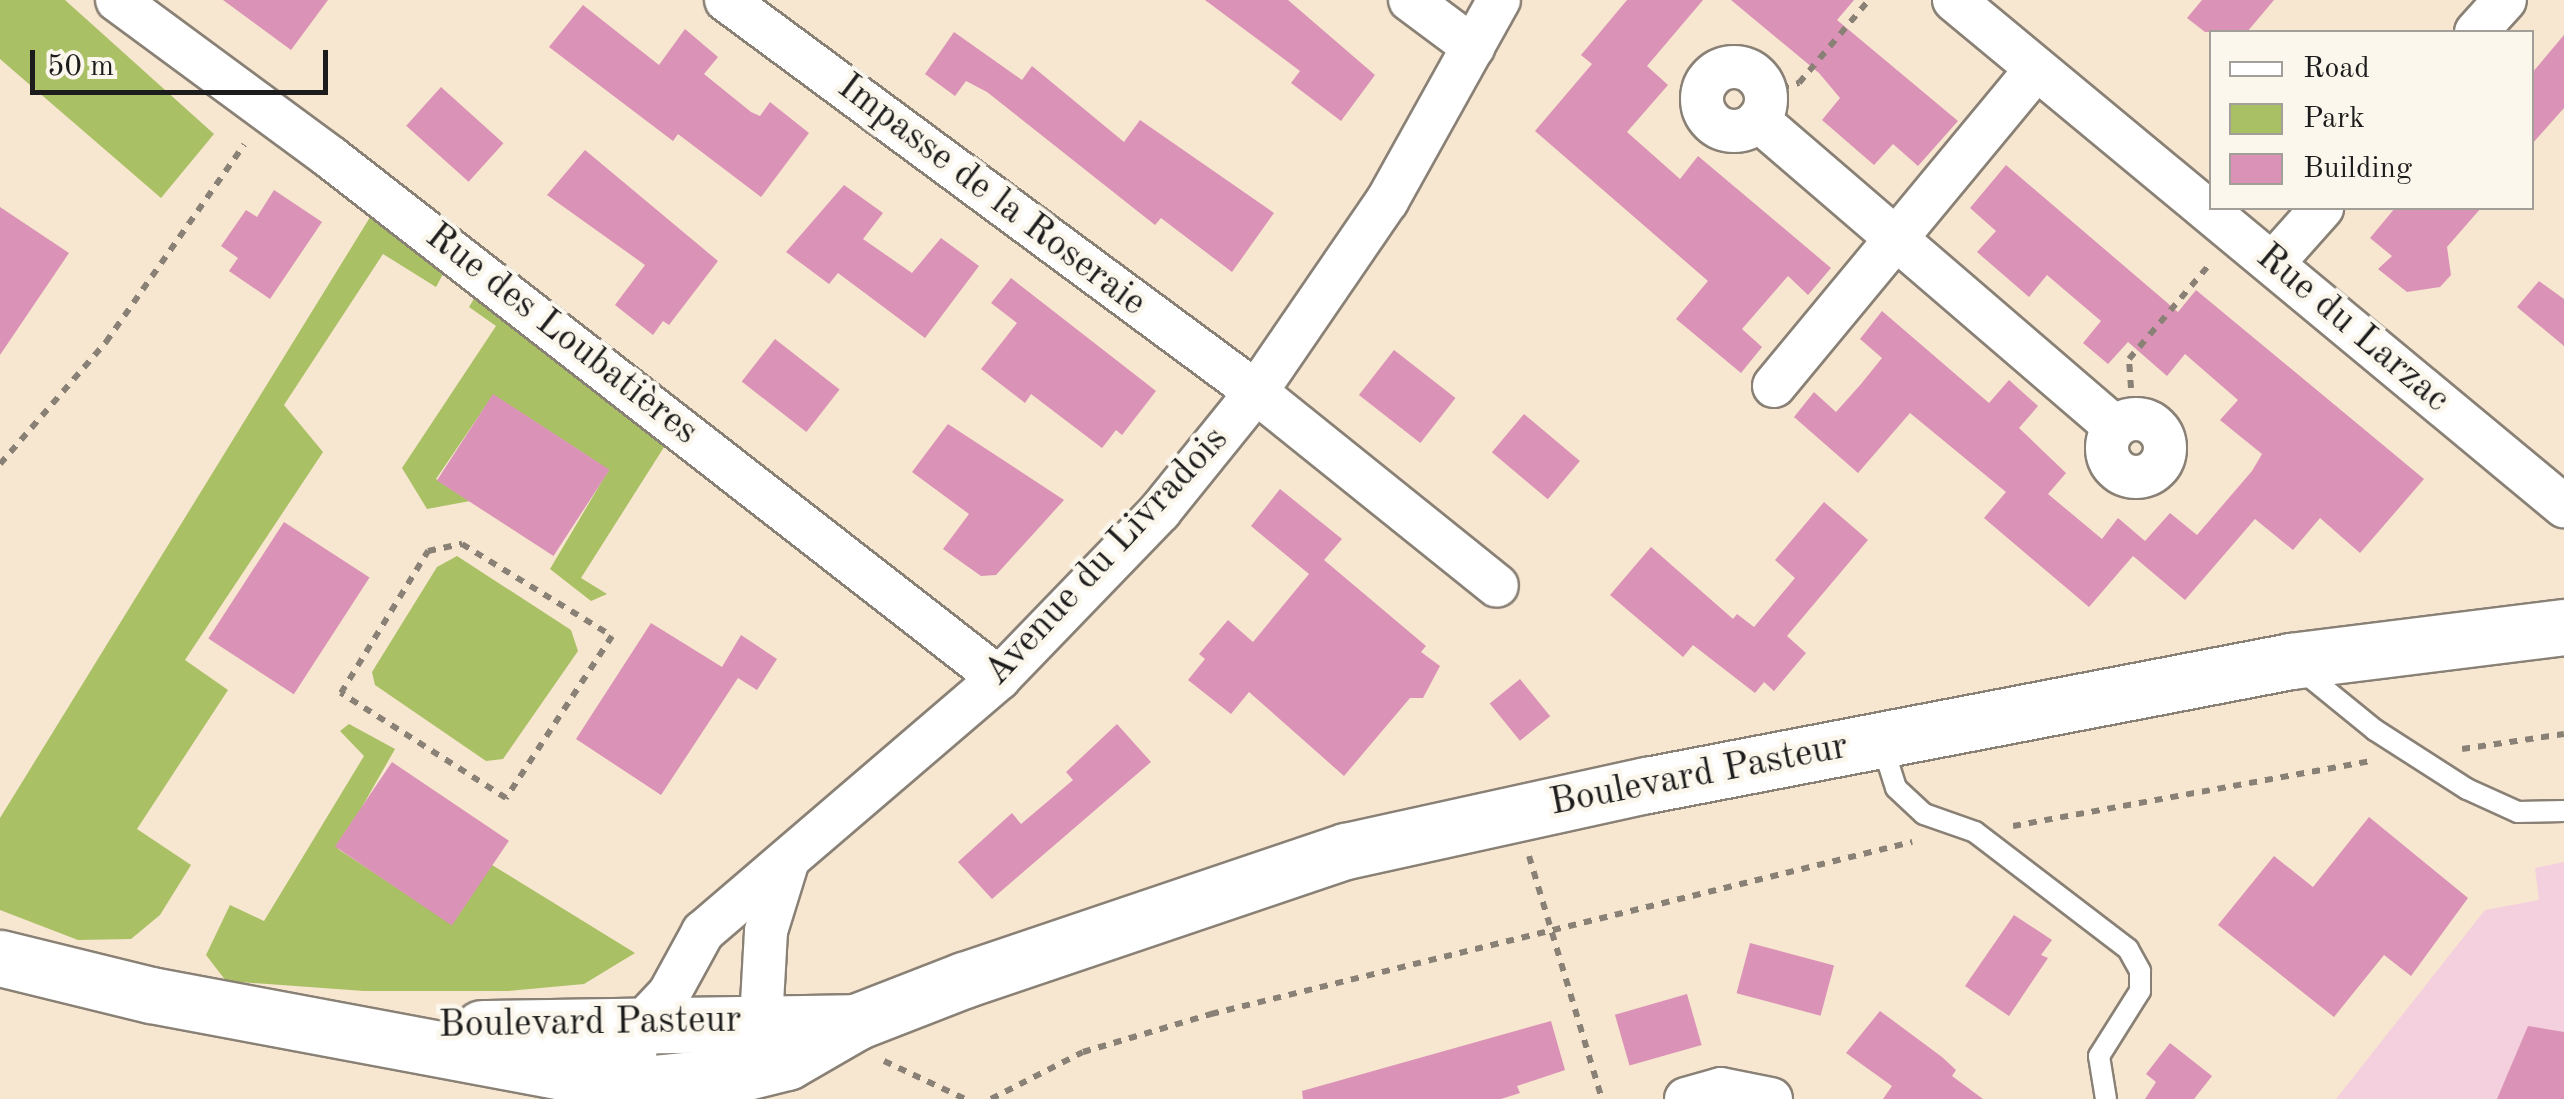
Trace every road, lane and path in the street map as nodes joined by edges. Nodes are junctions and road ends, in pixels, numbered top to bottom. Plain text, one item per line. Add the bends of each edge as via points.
1 (117, 0) edge
2 (726, 0) edge
3 (1410, 0) edge
4 (1500, 0) edge
5 (1869, 0) edge
6 (1954, 0) edge
7 (2505, 0) edge
8 (2478, 30) edge
9 (1473, 47) junction
10 (2036, 68) junction
11 (1762, 106) joint
12 (268, 110) junction
13 (2320, 210) edge
14 (2236, 233) junction
15 (1899, 240) junction
16 (2273, 263) junction
17 (1774, 386) dead end
18 (1256, 392) junction
19 (2124, 423) joint
20 (0, 464) edge
21 (2564, 506) edge
22 (1497, 586) dead end
23 (2564, 627) edge
24 (2290, 661) junction
25 (998, 678) junction
26 (341, 693) joint
27 (2564, 734) edge
28 (1881, 741) junction
29 (2414, 755) junction
30 (2564, 811) edge
31 (1518, 812) junction
32 (1975, 832) junction
33 (787, 863) junction
34 (1550, 930) junction
35 (766, 931) junction
36 (703, 932) junction
37 (0, 958) edge
38 (762, 1021) junction
39 (324, 1025) junction
40 (638, 1027) junction
41 (862, 1038) junction
42 (731, 1087) edge
43 (639, 1092) edge
44 (965, 1099) edge
45 (991, 1099) edge
46 (1602, 1099) edge
47 (1686, 1099) edge
48 (1770, 1099) edge
49 (2106, 1099) edge

1 - 12 street, Rue des Loubatières
2 - 18 street, Impasse de la Roseraie
3 - 9 street
4 - 9 street, Avenue du Livradois
5 - 11 path via 1799,82
6 - 10 street, Rue du Larzac
7 - 8 street
9 - 18 street, Avenue du Livradois via 1386,201
10 - 14 street, Rue du Larzac
10 - 15 street
11 - 15 street
12 - 20 path via 106,342
12 - 25 street, Rue des Loubatières
13 - 16 street
14 - 16 street, Rue du Larzac
14 - 19 path via 2129,359
15 - 17 street
15 - 19 street
16 - 21 street, Rue du Larzac
18 - 22 street, Impasse de la Roseraie
18 - 25 street, Avenue du Livradois via 1160,511
23 - 24 main road, Boulevard Pasteur
24 - 28 main road, Boulevard Pasteur
24 - 29 lane
25 - 33 street, Avenue du Livradois
26 - 26 path via 428,551 440,545 462,544 612,636 506,798
27 - 29 path
28 - 31 main road, Boulevard Pasteur
28 - 32 lane via 1896,788 1924,814
29 - 30 lane via 2518,812
29 - 32 path
31 - 34 path
31 - 41 main road, Boulevard Pasteur via 1346,852 1225,890
32 - 34 path
32 - 49 lane via 2128,949 2140,971 2140,991 2100,1056
33 - 35 street
33 - 36 street, Avenue du Livradois via 748,888
34 - 45 path via 1414,959 1082,1052
34 - 46 path
35 - 36 street
35 - 38 street
36 - 40 street, Avenue du Livradois via 669,994
37 - 39 main road, Boulevard Pasteur via 151,995
38 - 40 main road, Boulevard Pasteur
38 - 41 main road, Boulevard Pasteur
38 - 42 street
39 - 40 main road, Boulevard Pasteur
39 - 43 main road, Boulevard Pasteur
40 - 43 street
41 - 42 main road, Boulevard Pasteur
41 - 44 path
42 - 43 main road, Boulevard Pasteur
47 - 48 street via 1721,1089

